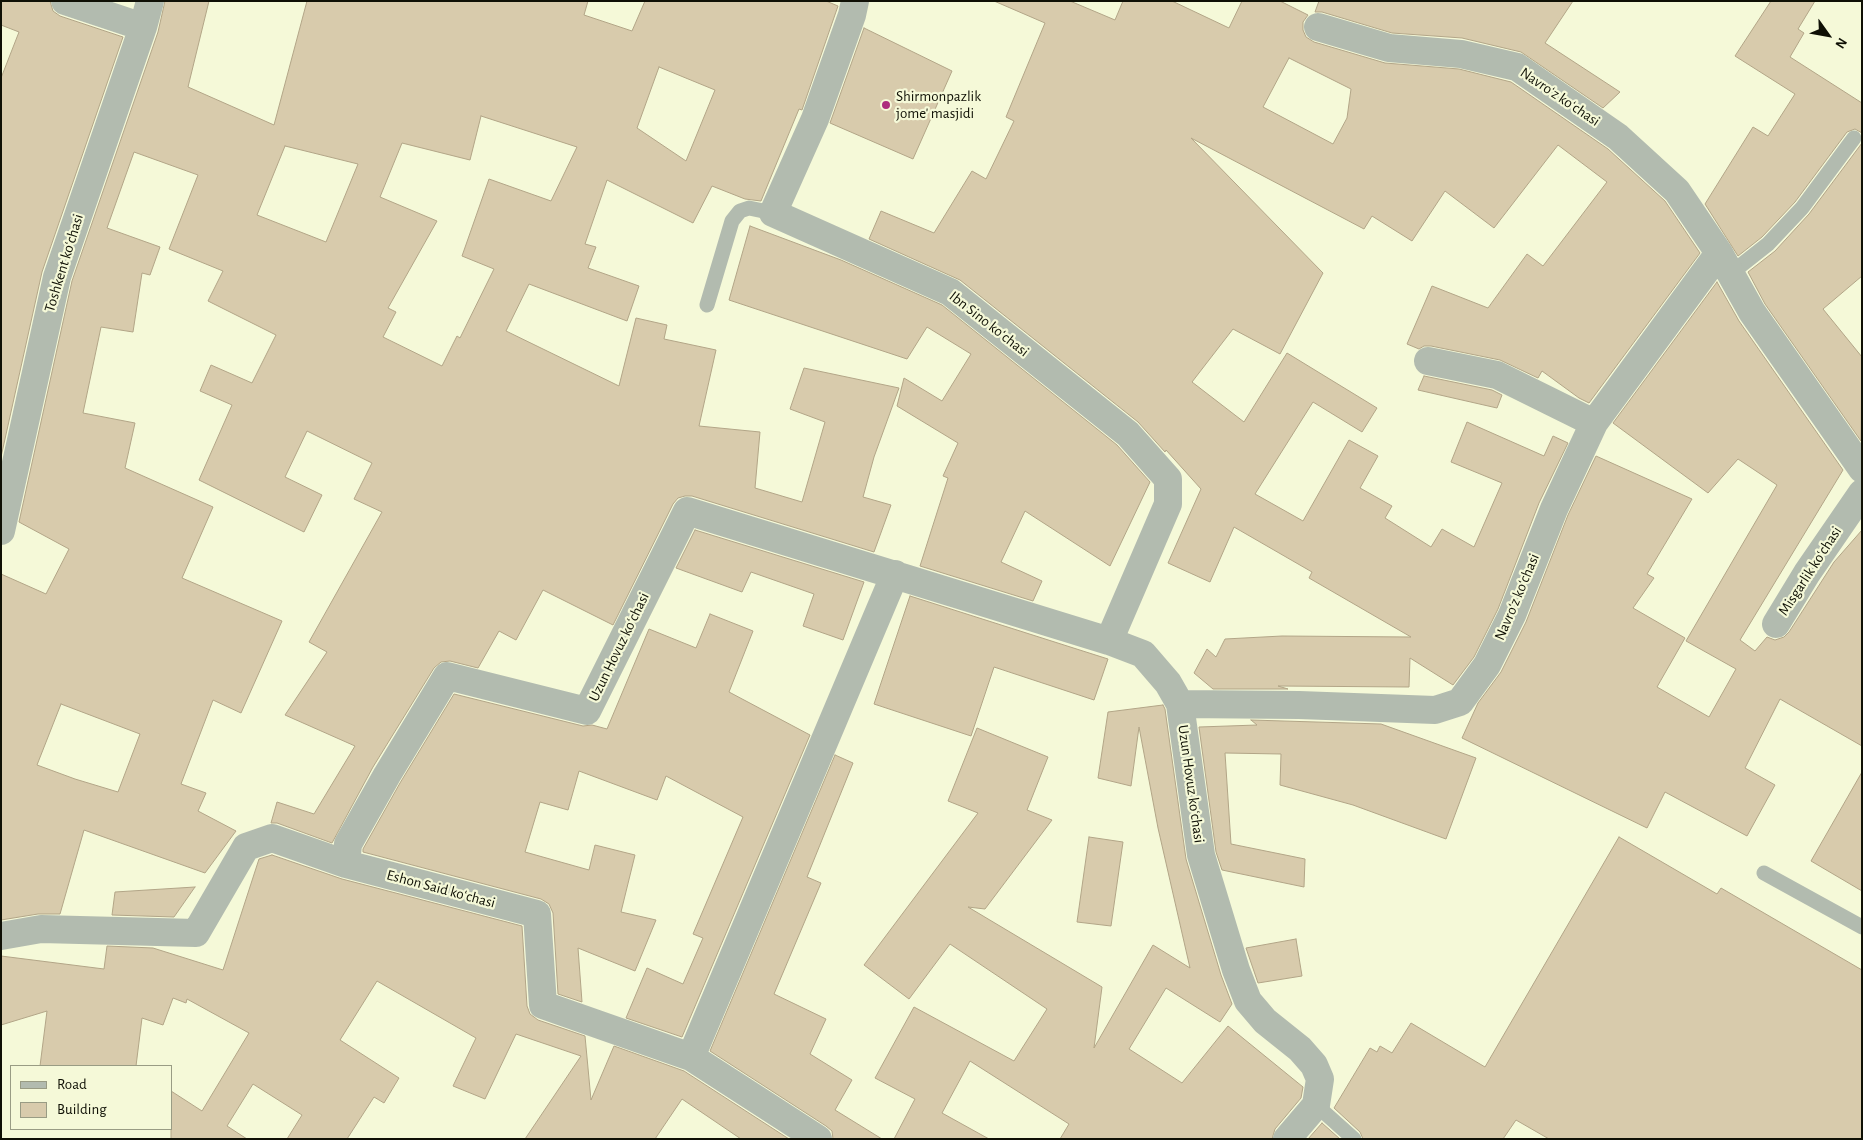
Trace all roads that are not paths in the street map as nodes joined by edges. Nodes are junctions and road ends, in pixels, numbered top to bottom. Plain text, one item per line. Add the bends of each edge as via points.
1 (64, 1) edge
2 (150, 1) edge
3 (854, 1) edge
4 (143, 27) junction
5 (1318, 27) dead end
6 (1854, 138) dead end
7 (773, 213) junction
8 (1724, 263) junction
9 (707, 305) dead end
10 (1428, 361) dead end
11 (1594, 423) junction
12 (1862, 469) edge
13 (1862, 493) edge
14 (1, 531) edge
15 (895, 574) junction
16 (1776, 624) dead end
17 (1109, 641) junction
18 (1180, 704) junction
19 (346, 864) junction
20 (1764, 873) dead end
21 (1862, 927) edge
22 (1, 936) edge
23 (691, 1057) junction
24 (1316, 1104) junction
25 (818, 1139) edge
26 (1286, 1139) edge
27 (1354, 1139) edge

1 - 4 street
2 - 4 street, Toshkent koʻchasi
3 - 7 street via 815,119
4 - 14 street, Toshkent koʻchasi via 56,277
5 - 8 street, Navroʻz koʻchasi via 1389,48 1461,54 1517,67 1618,136 1677,191
6 - 8 lane via 1802,208 1768,244
7 - 9 lane via 749,208 740,211 732,221
7 - 17 street, Ibn Sino koʻchasi via 950,292 1128,434 1168,479 1168,504
8 - 11 street, Navroʻz koʻchasi
8 - 12 street, Navroʻz koʻchasi via 1752,312
10 - 11 street via 1497,375
11 - 18 street, Navroʻz koʻchasi via 1554,509 1512,615 1487,665 1460,702 1435,710 1299,704
13 - 16 street, Misgarlik koʻchasi
15 - 17 street, Uzun Hovuz koʻchasi
15 - 19 street, Uzun Hovuz koʻchasi via 687,511 587,711 447,676 348,844
15 - 23 street
17 - 18 street, Uzun Hovuz koʻchasi via 1143,654 1168,683
18 - 24 street, Uzun Hovuz koʻchasi via 1201,855 1236,970 1248,1001 1265,1021 1300,1049 1314,1065 1320,1079
19 - 22 street, Eshon Said koʻchasi via 272,838 246,847 196,933 41,929
19 - 23 street, Eshon Said koʻchasi via 537,914 543,1005
20 - 21 lane
23 - 25 street, Eshon Said koʻchasi
24 - 26 street
24 - 27 lane

